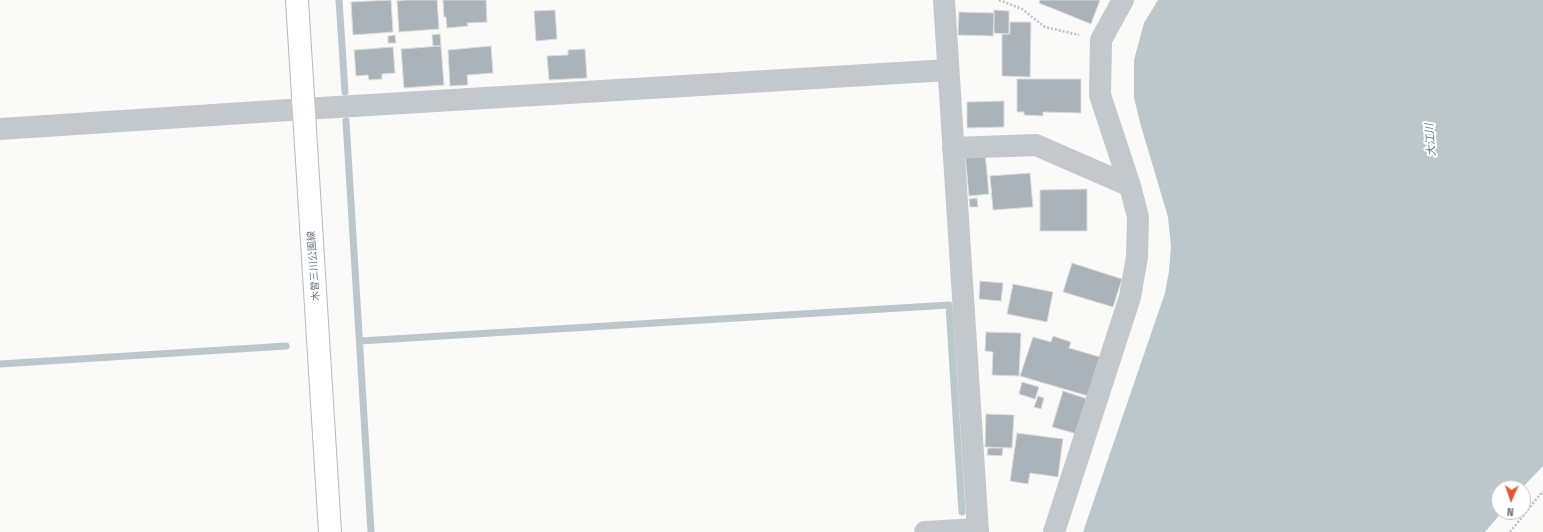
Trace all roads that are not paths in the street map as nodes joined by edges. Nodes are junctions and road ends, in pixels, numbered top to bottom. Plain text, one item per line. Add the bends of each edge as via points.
1 (297, 0) edge
2 (944, 0) edge
3 (1123, 0) edge
4 (948, 70) junction
5 (304, 109) junction
6 (0, 128) edge
7 (953, 148) junction
8 (1130, 186) junction
9 (978, 530) edge
10 (330, 532) edge
11 (925, 532) edge
12 (1054, 532) edge

1 - 5 main road, 木曽三川公園線
2 - 4 street
3 - 8 street via 1100,40 1100,95
4 - 5 street
4 - 7 street
5 - 6 street
5 - 10 main road, 木曽三川公園線
7 - 8 street via 1036,145
7 - 9 street
8 - 12 street via 1138,217 1138,257 1130,297
9 - 11 street

